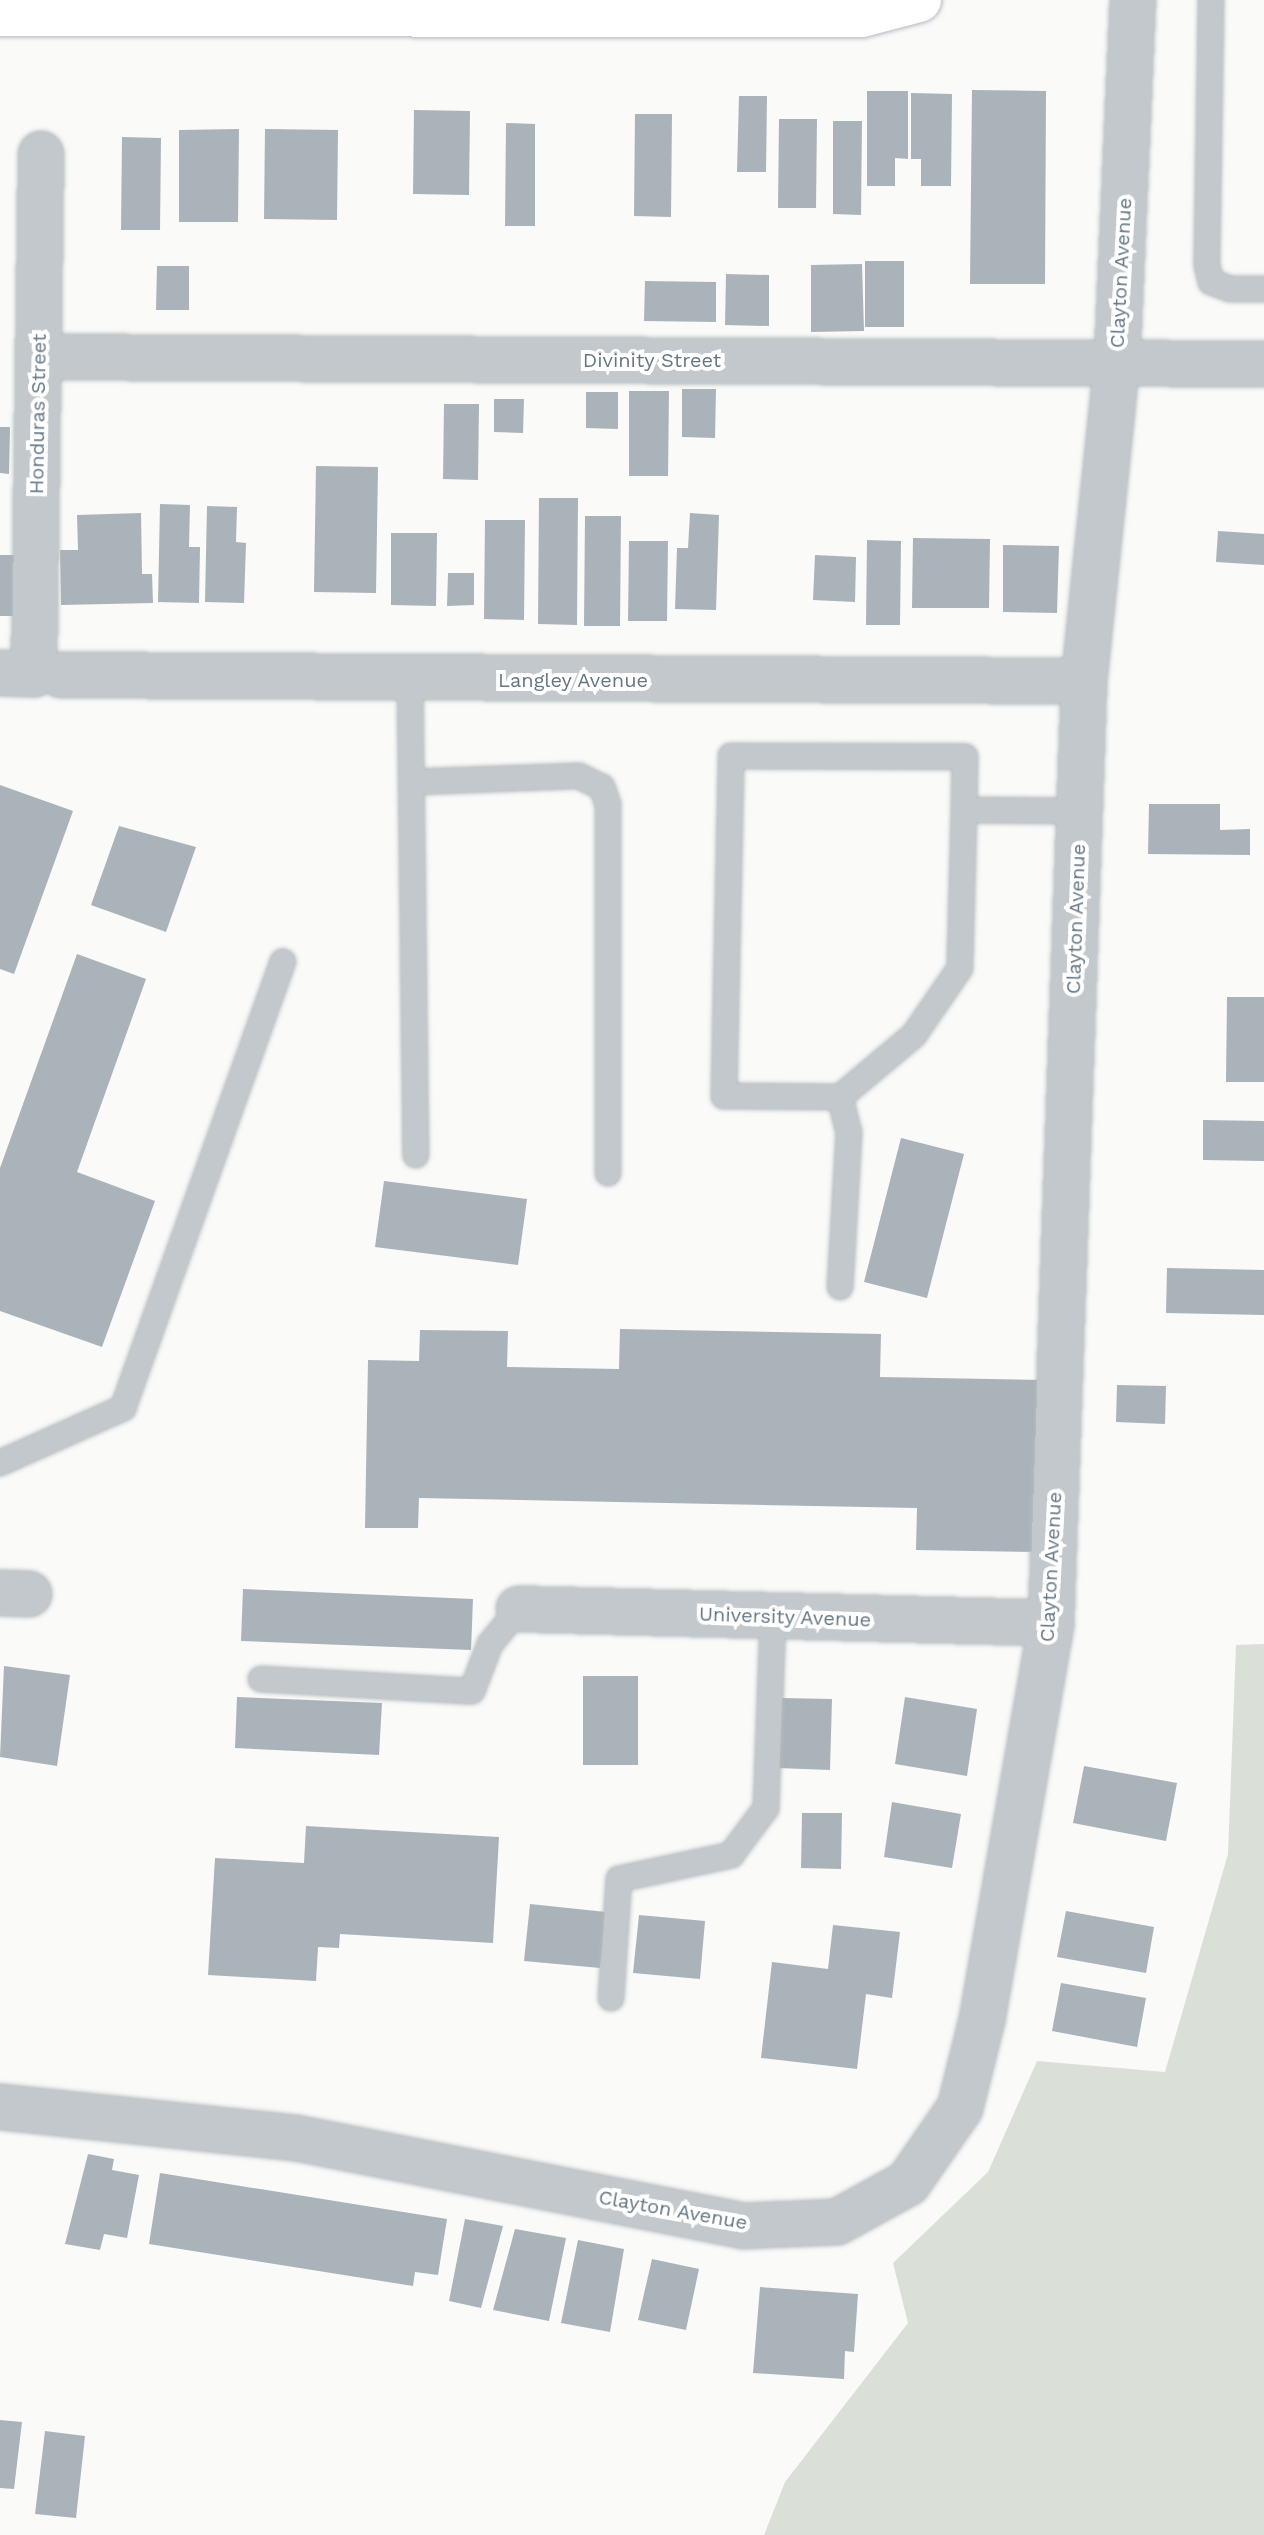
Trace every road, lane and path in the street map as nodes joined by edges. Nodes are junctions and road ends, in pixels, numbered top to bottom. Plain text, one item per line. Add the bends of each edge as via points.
1 (919, 0) edge
2 (1133, 0) edge
3 (1211, 0) edge
4 (56, 7) edge
5 (287, 7) edge
6 (469, 7) edge
7 (0, 14) edge
8 (41, 154) dead end
9 (1264, 289) edge
10 (39, 357) junction
11 (1117, 363) junction
12 (1264, 364) edge
13 (32, 674) edge
14 (410, 678) junction
15 (1084, 681) junction
16 (412, 782) junction
17 (964, 810) junction
18 (1079, 811) junction
19 (283, 962) dead end
20 (840, 1097) junction
21 (416, 1155) dead end
22 (608, 1173) dead end
23 (840, 1287) dead end
24 (0, 1463) edge
25 (519, 1609) joint
26 (773, 1616) junction
27 (1051, 1623) junction
28 (261, 1679) dead end
29 (611, 1998) dead end
30 (0, 2107) edge

1 - 6 street via 862,15
2 - 11 street, Clayton Avenue
3 - 9 lane via 1207,265 1211,282 1230,289
4 - 5 street
4 - 7 street
5 - 6 street
8 - 10 street, Honduras Street
10 - 11 street, Divinity Street
10 - 13 street, Honduras Street
11 - 12 street, Divinity Street
11 - 15 street, Clayton Avenue
13 - 14 street, Langley Avenue
14 - 15 street, Langley Avenue
14 - 16 lane
15 - 18 street, Clayton Avenue
16 - 21 lane
16 - 22 lane via 579,776 602,787 608,804
17 - 18 lane
17 - 20 lane via 960,968 914,1035
17 - 20 lane via 965,757 731,756 724,1096
18 - 27 street, Clayton Avenue
19 - 24 lane via 123,1408
20 - 23 lane via 849,1132
25 - 26 street, University Avenue
25 - 28 lane via 490,1644 472,1691
26 - 27 street, University Avenue
26 - 29 lane via 766,1808 731,1855 619,1879
27 - 30 street, Clayton Avenue via 982,2020 960,2108 908,2183 837,2222 744,2226 296,2138

